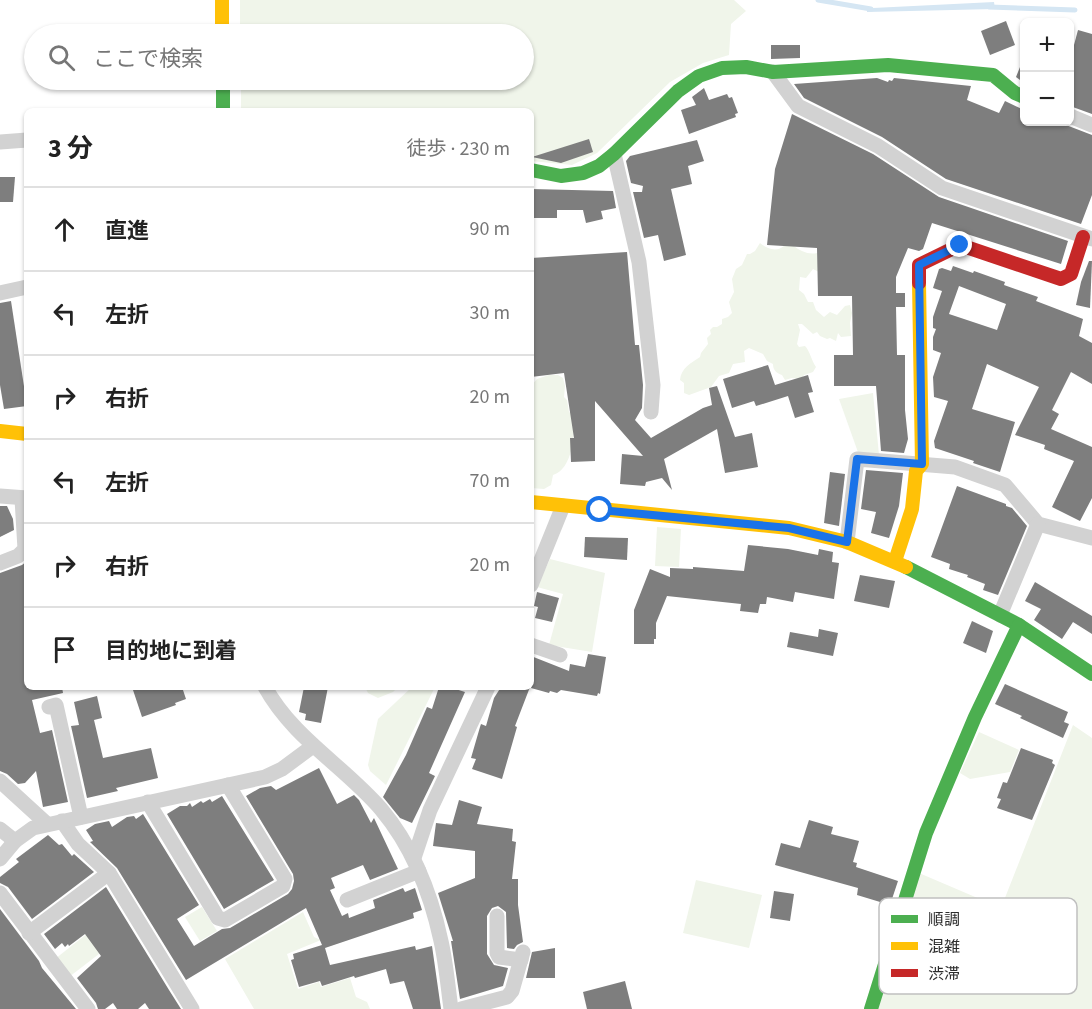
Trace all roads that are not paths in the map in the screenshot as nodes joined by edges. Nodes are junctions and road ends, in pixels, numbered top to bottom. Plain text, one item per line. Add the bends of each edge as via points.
1 (222, 0) edge
2 (222, 24) edge
3 (773, 72) junction
4 (223, 90) edge
5 (1020, 95) edge
6 (223, 108) edge
7 (1074, 118) edge
8 (1092, 125) edge
9 (24, 140) edge
10 (0, 142) edge
11 (614, 154) junction
12 (534, 171) edge
13 (1087, 238) edge
14 (24, 288) edge
15 (0, 293) edge
16 (651, 412) dead end
17 (0, 431) edge
18 (24, 434) edge
19 (922, 464) junction
20 (0, 496) edge
21 (24, 498) edge
22 (534, 502) edge
23 (563, 506) junction
24 (1038, 524) junction
25 (1092, 538) edge
26 (847, 542) junction
27 (24, 550) edge
28 (895, 561) junction
29 (0, 563) edge
30 (534, 578) edge
31 (1000, 615) junction
32 (1019, 625) junction
33 (534, 646) edge
34 (560, 655) dead end
35 (1092, 674) edge
36 (267, 690) edge
37 (487, 690) edge
38 (49, 706) dead end
39 (313, 746) junction
40 (0, 781) edge
41 (228, 785) junction
42 (148, 802) junction
43 (81, 817) junction
44 (54, 822) junction
45 (0, 829) edge
46 (15, 841) junction
47 (0, 859) edge
48 (416, 864) junction
49 (109, 873) junction
50 (0, 893) edge
51 (906, 898) edge
52 (347, 900) dead end
53 (497, 916) dead end
54 (29, 933) junction
55 (879, 983) edge
56 (88, 1009) edge
57 (192, 1009) edge
58 (453, 1009) edge
59 (871, 1009) edge

1 - 2 street
3 - 5 street via 888,65 993,75
3 - 11 street via 722,68 699,76 678,90
3 - 13 street via 798,106 878,146 942,188
4 - 6 street
7 - 8 street
9 - 10 street
11 - 12 street via 583,173 561,176
11 - 16 street via 639,262 653,385
13 - 19 street via 1071,274 1061,279 960,245 919,265
14 - 15 street
17 - 18 street
19 - 24 street via 955,467 1005,485
19 - 26 street via 857,459
19 - 28 street via 916,471 912,509
20 - 21 street
22 - 23 street
23 - 26 street via 789,528
23 - 30 street
24 - 25 street
24 - 31 street
26 - 28 street
27 - 29 street
28 - 31 street
31 - 32 street
32 - 35 street
32 - 51 street via 926,833
33 - 34 street
36 - 39 street
37 - 48 street via 430,810
38 - 43 street via 56,705
39 - 41 street via 265,777
39 - 48 street via 381,809
40 - 44 street
41 - 42 street
41 - 42 street via 285,879 283,886 225,920 218,918
42 - 43 street
43 - 44 street
44 - 46 street via 33,828
44 - 49 street
45 - 46 street
46 - 47 street
48 - 52 street
48 - 58 street via 442,943
49 - 54 street
49 - 57 street
50 - 54 street
53 - 58 street via 499,957 522,956 512,991 507,997
54 - 56 street
55 - 59 street

